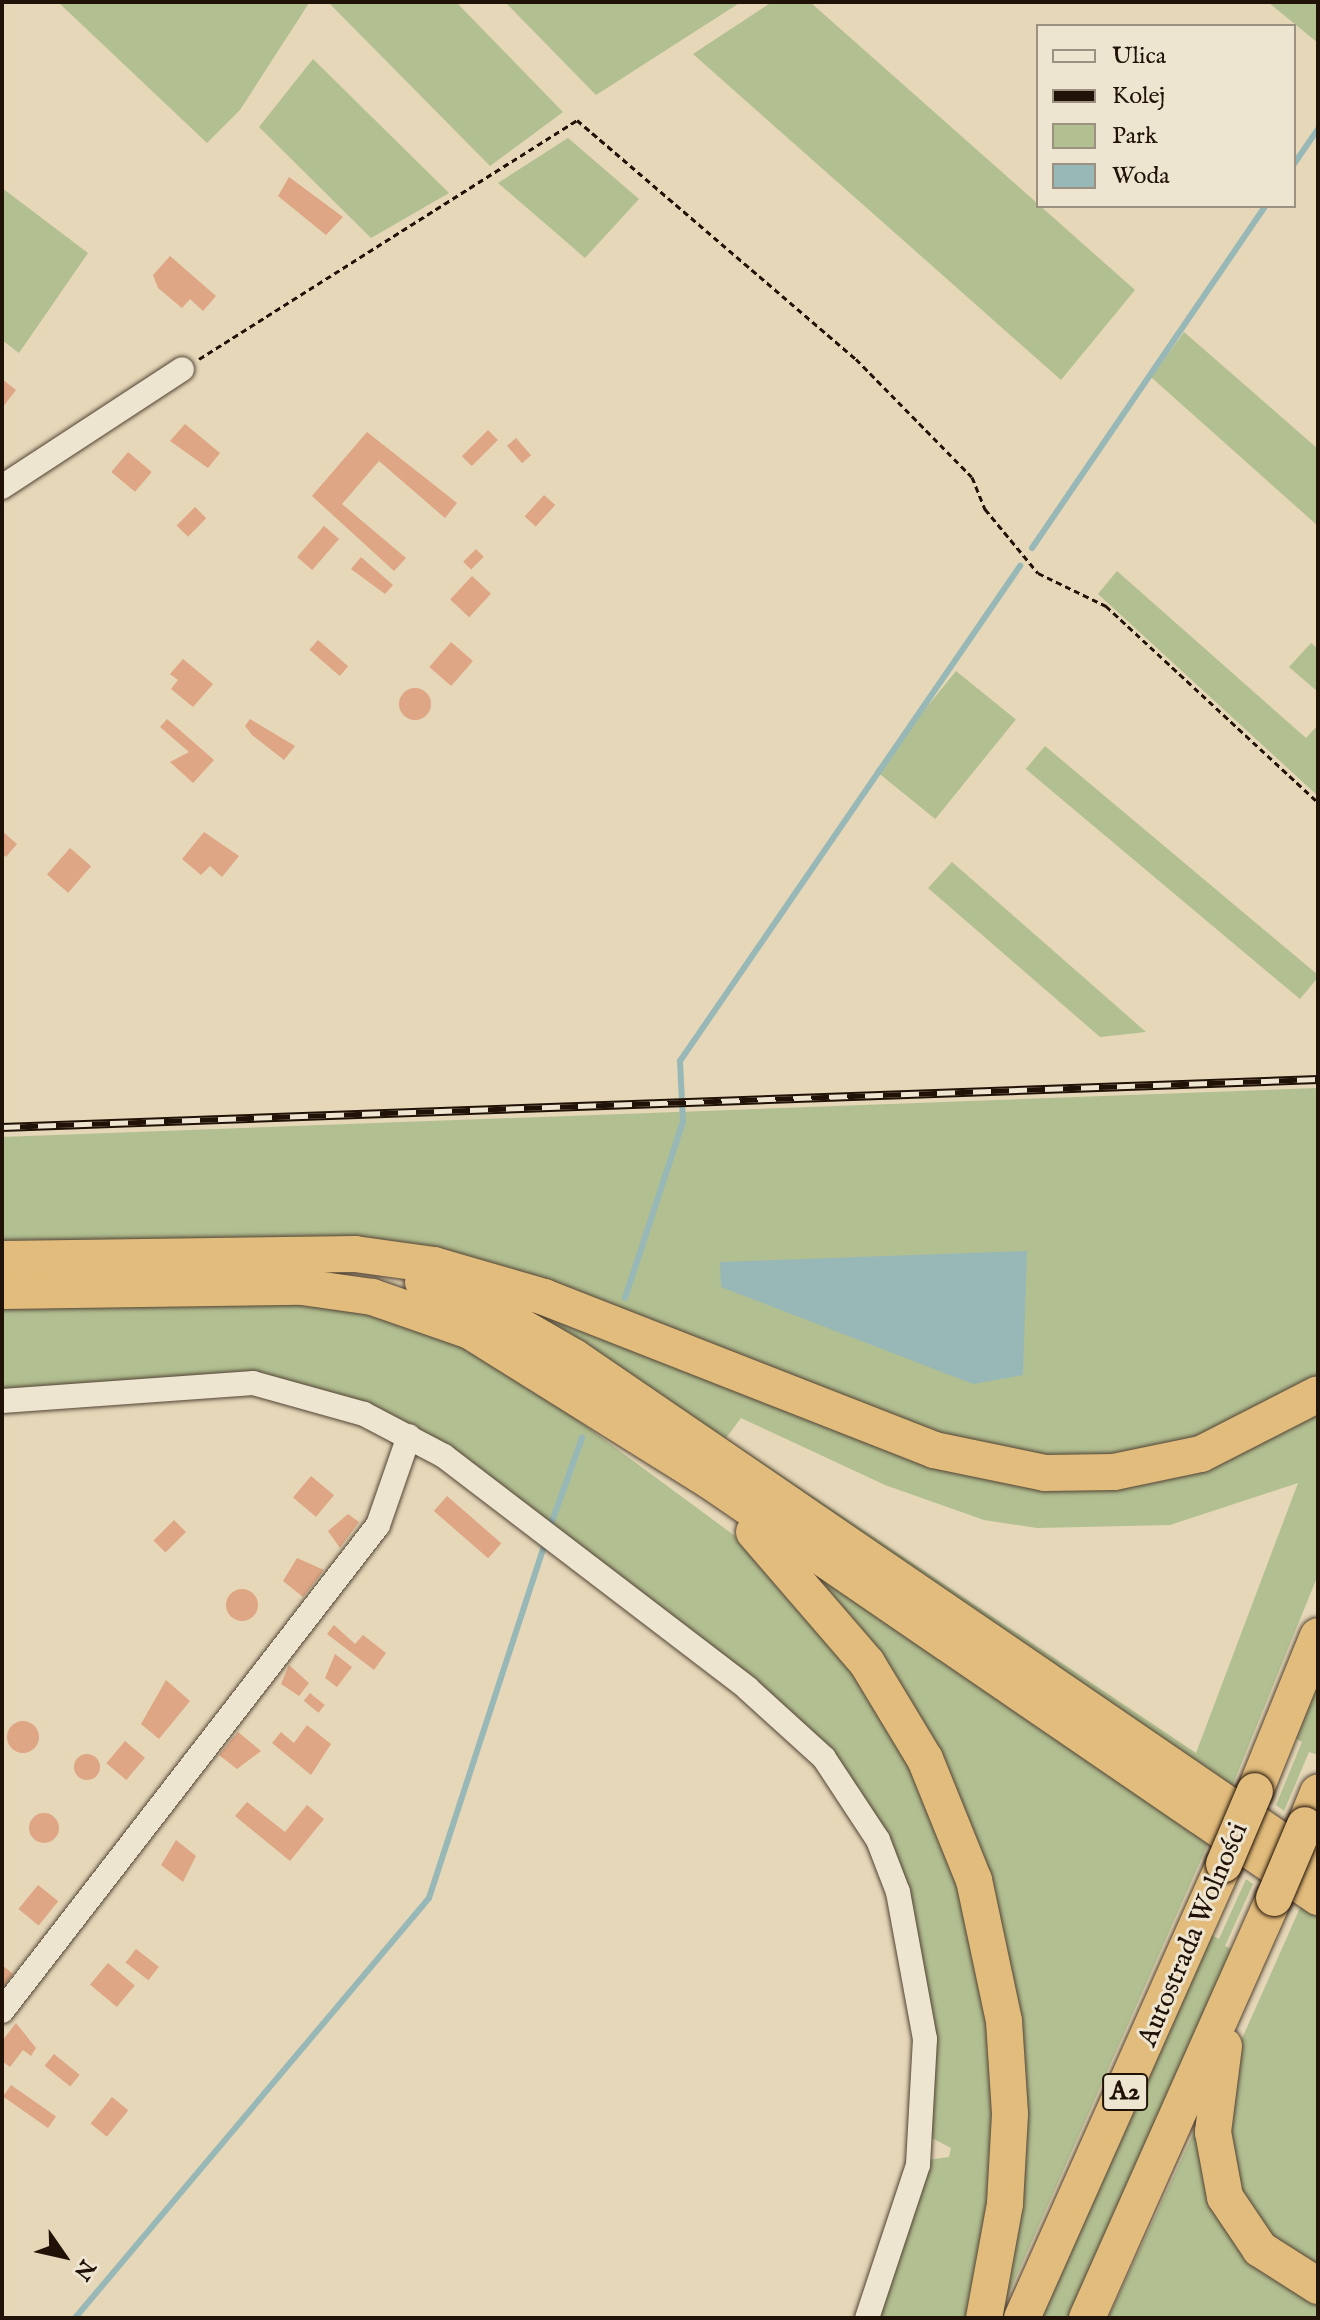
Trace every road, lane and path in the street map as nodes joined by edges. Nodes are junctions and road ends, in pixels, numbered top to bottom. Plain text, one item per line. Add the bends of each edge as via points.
1 (182, 369) joint
2 (2, 487) edge
3 (1318, 802) edge
4 (310, 1256) junction
5 (2, 1259) edge
6 (2, 1291) edge
7 (1318, 1394) edge
8 (2, 1401) edge
9 (622, 1426) junction
10 (409, 1436) junction
11 (1318, 1636) edge
12 (1312, 1809) edge
13 (1318, 1866) edge
14 (1318, 1897) edge
15 (1238, 1981) junction
16 (2, 2011) edge
17 (1318, 2286) edge
18 (867, 2318) edge
19 (984, 2318) edge
20 (1022, 2318) edge
21 (1087, 2318) edge

1 - 2 street
1 - 3 path via 577,120 856,359 972,477 985,509 1038,573 1106,606
4 - 5 highway
4 - 7 highway via 403,1259 512,1285 898,1437 1007,1468 1093,1474 1169,1462 1234,1442
4 - 13 highway via 436,1286 535,1333
6 - 9 highway via 235,1285 372,1297 470,1331
8 - 10 street via 253,1383 341,1406
9 - 14 highway
9 - 19 highway via 751,1530 833,1618 899,1713 958,1835 995,1967 1008,2078 1005,2204
10 - 16 street via 378,1525
10 - 18 street via 795,1728 852,1795 878,1840 920,1982 927,2099 907,2214
11 - 20 highway, Autostrada Wolności / A2, bridge via 1224,1864
12 - 15 highway, Autostrada Wolności / A2, bridge
15 - 17 highway via 1214,2102 1220,2184 1237,2223 1260,2249
15 - 21 highway, Autostrada Wolności / A2

